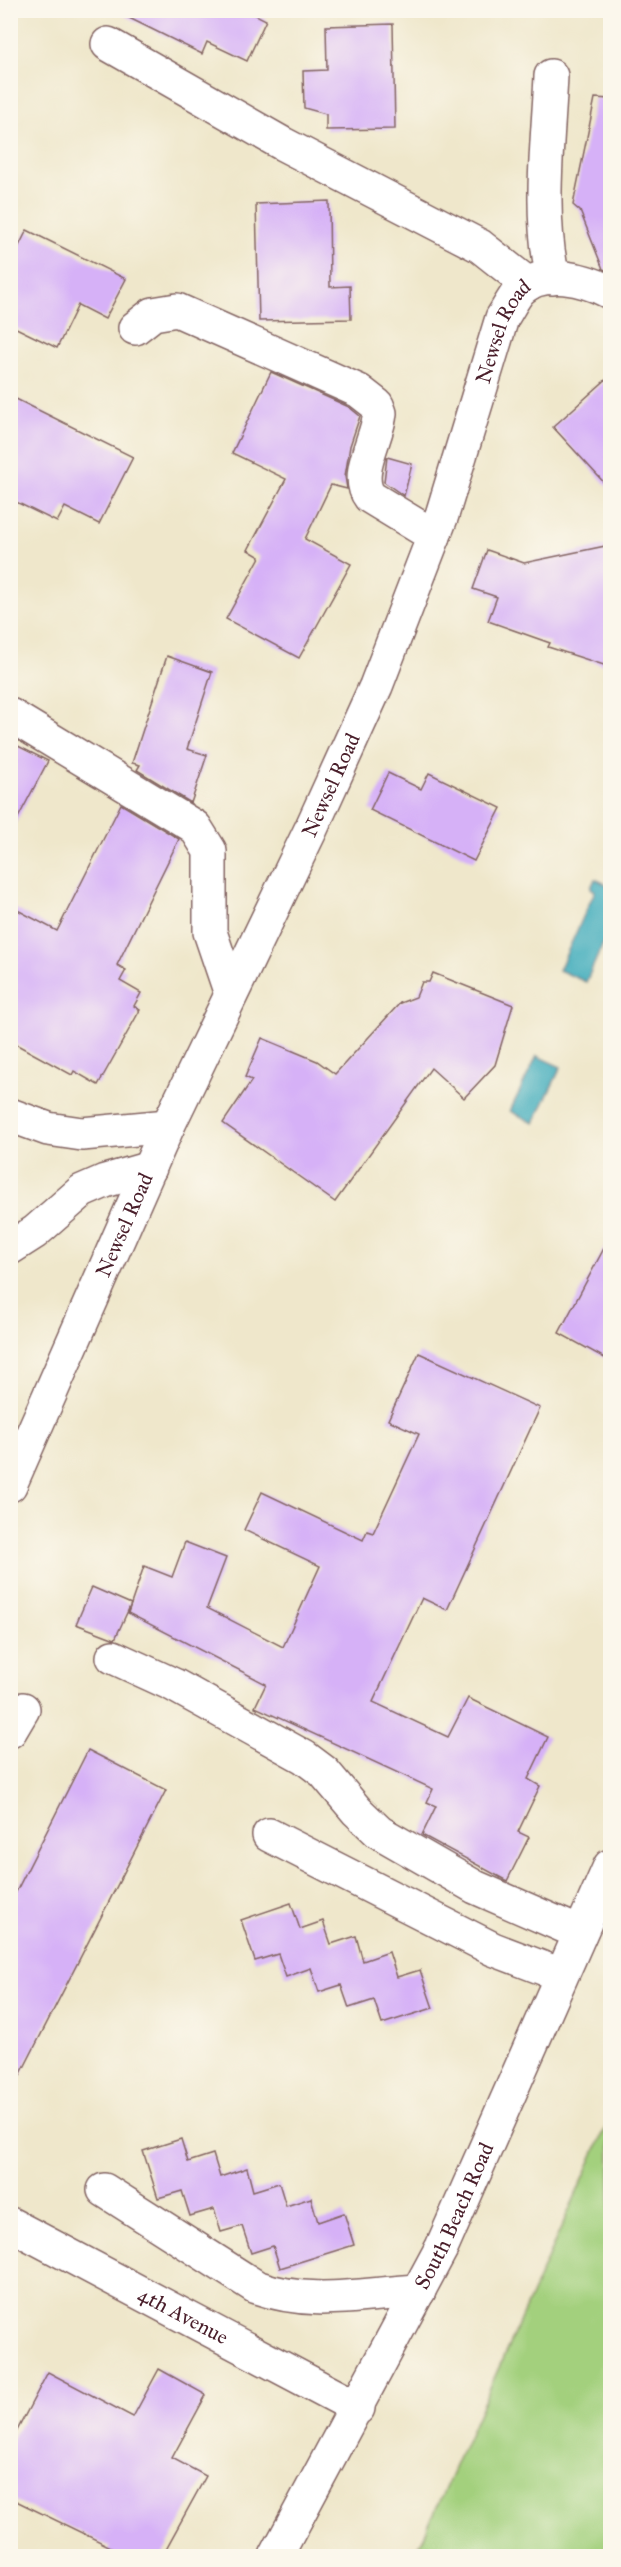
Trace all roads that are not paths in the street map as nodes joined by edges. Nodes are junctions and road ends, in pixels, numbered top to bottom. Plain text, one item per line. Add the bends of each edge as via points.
1 (108, 44) dead end
2 (551, 76) dead end
3 (540, 281) junction
4 (610, 292) edge
5 (135, 328) dead end
6 (434, 537) junction
7 (10, 715) edge
8 (231, 994) junction
9 (10, 1115) edge
10 (168, 1126) junction
11 (150, 1168) junction
12 (10, 1248) edge
13 (10, 1485) edge
14 (113, 1657) dead end
15 (269, 1835) dead end
16 (610, 1866) edge
17 (580, 1933) junction
18 (561, 1976) junction
19 (104, 2190) dead end
20 (10, 2224) edge
21 (419, 2291) junction
22 (358, 2408) junction
23 (276, 2556) edge

1 - 3 street via 283,144
2 - 3 street, Newsel Road via 547,253
3 - 4 street via 588,282
3 - 6 street, Newsel Road via 520,290 502,318
5 - 6 street via 153,314 177,310 359,391 377,405 380,413 365,474 366,492
6 - 8 street, Newsel Road via 376,687
7 - 8 street via 195,827 210,851 210,932
8 - 10 street, Newsel Road
9 - 10 street via 48,1130 82,1134
10 - 11 street, Newsel Road
11 - 12 street via 82,1191 35,1233
11 - 13 street, Newsel Road
14 - 17 street via 174,1685 304,1757 324,1772 379,1833 476,1887
15 - 18 street via 493,1949
16 - 17 street, South Beach Road
17 - 18 street, South Beach Road
18 - 21 street, South Beach Road
19 - 21 street via 256,2287 280,2295 324,2300
20 - 22 street, 4th Avenue
21 - 22 street, South Beach Road
22 - 23 street, South Beach Road

